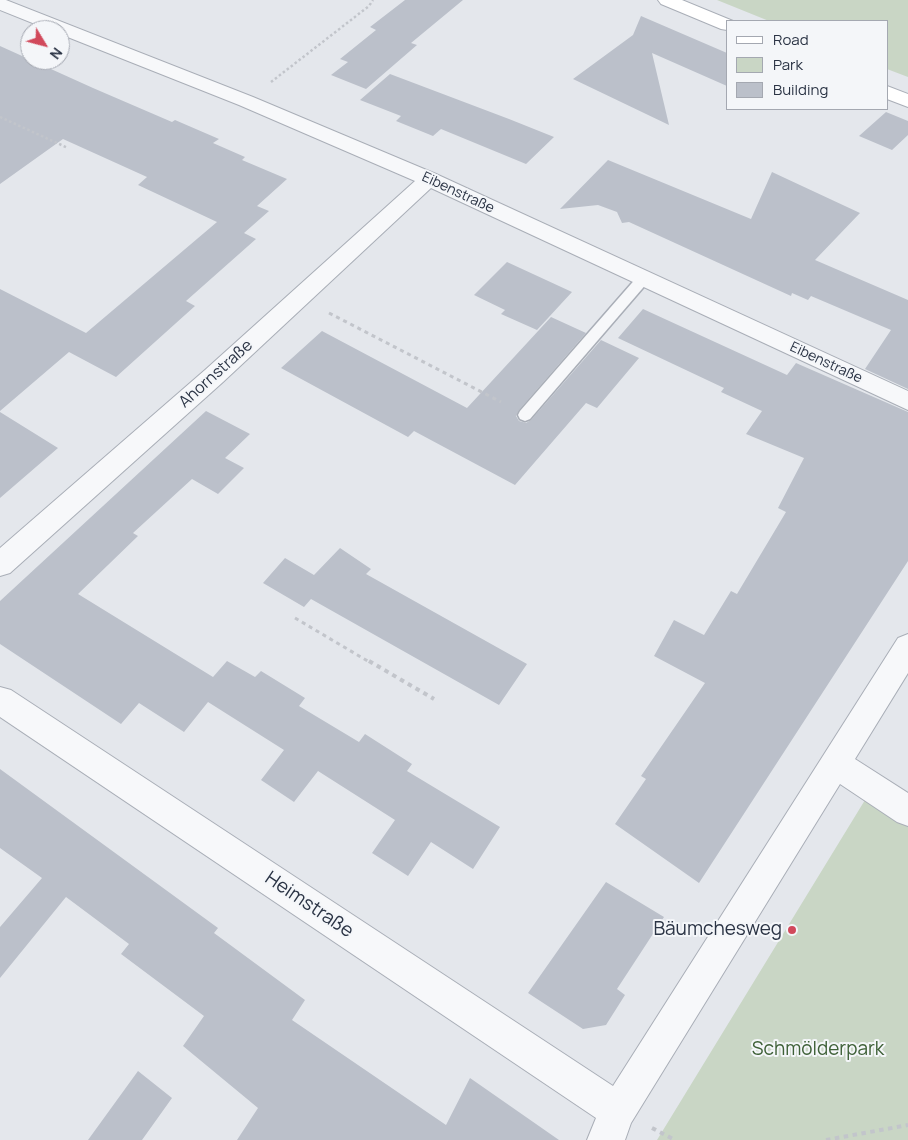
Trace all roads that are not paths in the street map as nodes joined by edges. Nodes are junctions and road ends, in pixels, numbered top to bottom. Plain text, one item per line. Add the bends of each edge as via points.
1 (667, 0) edge
2 (0, 4) edge
3 (726, 25) edge
4 (429, 179) junction
5 (643, 279) junction
6 (908, 402) edge
7 (525, 415) road end
8 (0, 565) edge
9 (908, 647) edge
10 (1, 702) edge
11 (834, 763) junction
12 (908, 811) edge
13 (612, 1125) edge

1 - 3 street
2 - 4 street, Eibenstraße via 246,101
4 - 5 street, Eibenstraße
4 - 8 street, Ahornstraße
5 - 6 street, Eibenstraße
5 - 7 lane
9 - 11 street
10 - 13 street, Heimstraße
11 - 12 street
11 - 13 street

